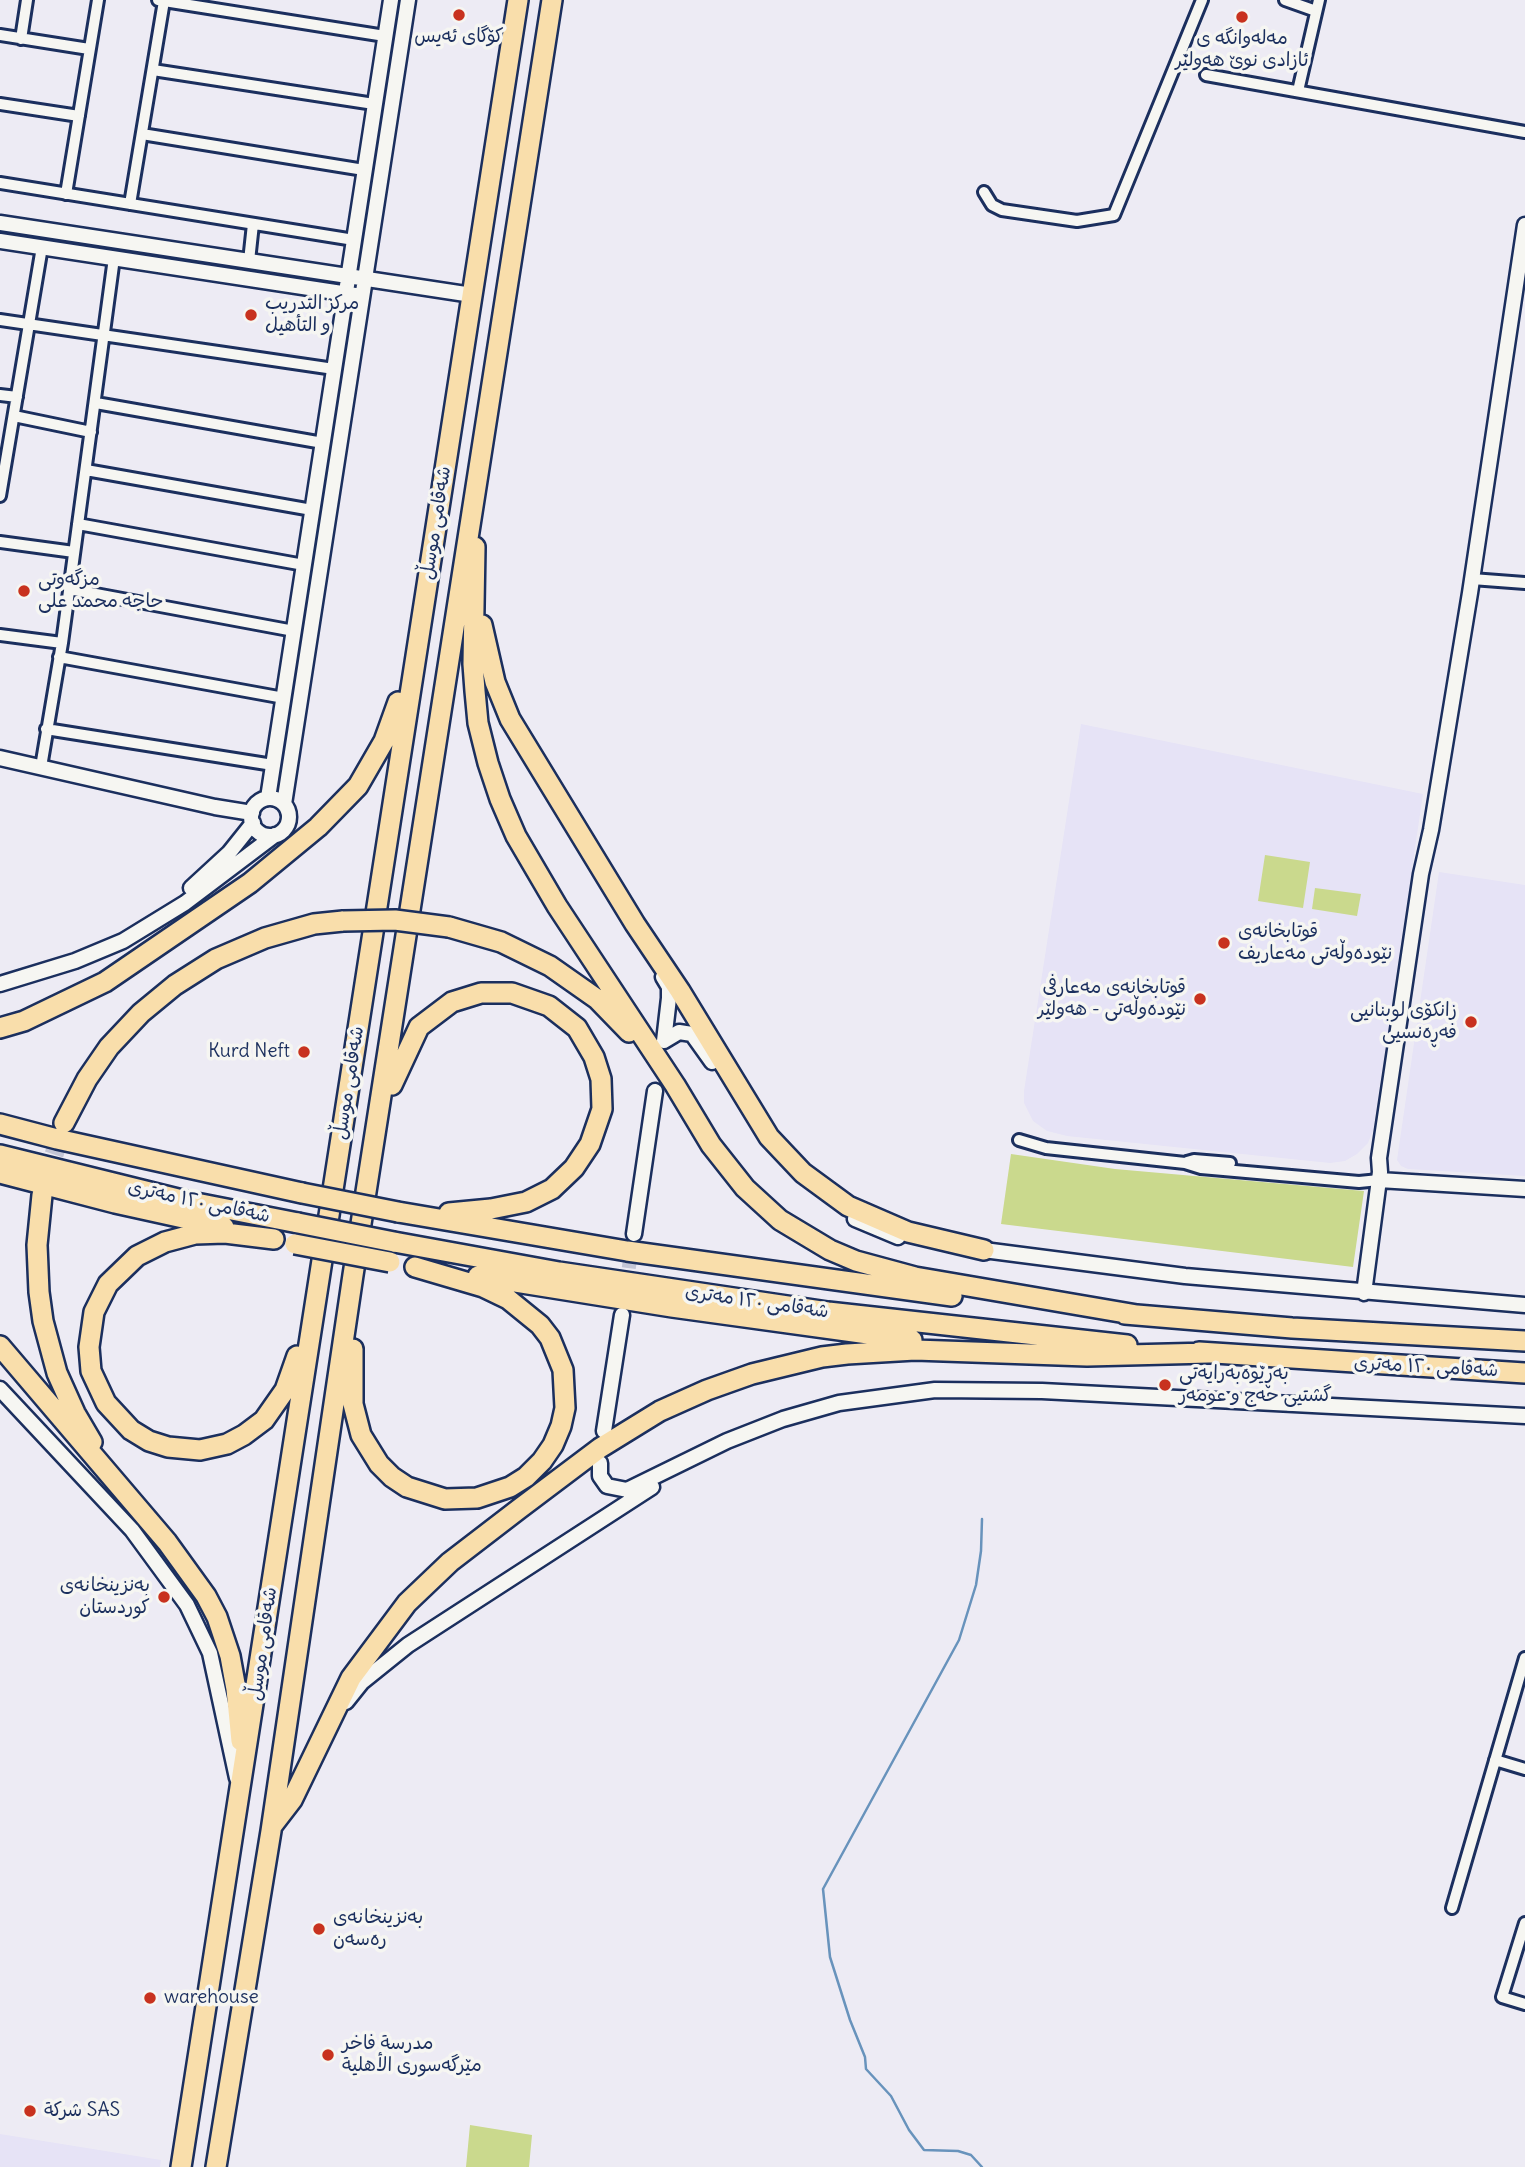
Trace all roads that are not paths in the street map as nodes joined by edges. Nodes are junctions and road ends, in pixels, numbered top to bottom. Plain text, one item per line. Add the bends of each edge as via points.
1 (27, 0) edge
2 (98, 0) edge
3 (158, 0) edge
4 (243, 0) edge
5 (391, 0) edge
6 (408, 0) edge
7 (518, 0) edge
8 (552, 0) edge
9 (1202, 0) edge
10 (1285, 0) edge
11 (164, 1) edge
12 (189, 2) edge
13 (1317, 6) edge
14 (242, 13) junction
15 (0, 35) edge
16 (385, 36) junction
17 (21, 39) junction
18 (89, 49) junction
19 (153, 69) junction
20 (379, 74) junction
21 (1206, 75) dead end
22 (396, 76) junction
23 (1298, 91) junction
24 (0, 104) edge
25 (374, 104) junction
26 (79, 116) junction
27 (1525, 132) edge
28 (142, 134) junction
29 (365, 170) junction
30 (0, 183) edge
31 (984, 192) dead end
32 (66, 194) junction
33 (130, 204) junction
34 (0, 223) edge
35 (253, 224) junction
36 (1525, 225) edge
37 (354, 240) junction
38 (0, 241) edge
39 (42, 247) junction
40 (114, 258) junction
41 (249, 261) junction
42 (348, 276) junction
43 (365, 278) junction
44 (346, 294) junction
45 (472, 295) junction
46 (363, 296) junction
47 (0, 320) edge
48 (29, 324) junction
49 (103, 335) junction
50 (334, 369) junction
51 (0, 395) edge
52 (17, 397) junction
53 (96, 402) junction
54 (13, 416) junction
55 (92, 432) junction
56 (323, 443) junction
57 (86, 470) junction
58 (0, 496) edge
59 (312, 510) junction
60 (470, 519) junction
61 (78, 524) junction
62 (309, 531) junction
63 (326, 534) junction
64 (0, 541) edge
65 (74, 552) junction
66 (304, 565) junction
67 (476, 568) junction
68 (427, 578) junction
69 (1472, 579) junction
70 (1525, 583) edge
71 (69, 589) junction
72 (294, 631) junction
73 (0, 635) edge
74 (62, 643) junction
75 (59, 657) junction
76 (284, 698) junction
77 (46, 729) junction
78 (0, 758) edge
79 (273, 765) junction
80 (41, 767) junction
81 (268, 798) junction
82 (284, 804) junction
83 (252, 818) junction
84 (275, 835) junction
85 (639, 931) junction
86 (0, 975) edge
87 (0, 984) edge
88 (0, 1028) edge
89 (655, 1091) dead end
90 (380, 1112) junction
91 (693, 1116) junction
92 (0, 1124) edge
93 (64, 1124) tunnel mouth
94 (1019, 1140) dead end
95 (0, 1155) edge
96 (0, 1173) edge
97 (1376, 1177) junction
98 (1525, 1188) edge
99 (43, 1195) tunnel mouth
100 (398, 1212) junction
101 (634, 1234) tunnel mouth
102 (274, 1239) junction
103 (984, 1250) junction
104 (415, 1267) junction
105 (320, 1270) junction
106 (354, 1275) junction
107 (1364, 1293) junction
108 (1525, 1305) edge
109 (622, 1315) dead end
110 (1137, 1315) junction
111 (1525, 1341) edge
112 (0, 1346) edge
113 (1027, 1353) junction
114 (1209, 1353) junction
115 (1525, 1373) edge
116 (0, 1389) edge
117 (1525, 1416) edge
118 (604, 1431) dead end
119 (708, 1451) junction
120 (600, 1462) dead end
121 (148, 1520) junction
122 (1525, 1658) edge
123 (1522, 1678) edge
124 (321, 1737) junction
125 (1495, 1760) junction
126 (1525, 1769) edge
127 (244, 1772) junction
128 (241, 1794) junction
129 (271, 1827) junction
130 (1451, 1908) dead end
131 (1525, 1923) edge
132 (1525, 2004) edge
133 (181, 2167) edge
134 (216, 2167) edge

1 - 17 street
2 - 18 street
3 - 11 street
4 - 14 street
5 - 16 street
6 - 22 street
7 - 45 highway, شەقامی موسڵ
8 - 60 highway, شەقامی موسڵ
9 - 31 street via 1114,215 1077,221 1002,210 992,205
10 - 13 street
11 - 12 street
11 - 19 street
12 - 14 street
13 - 23 street
14 - 16 street
15 - 17 street
16 - 20 street
17 - 18 street
18 - 26 street
19 - 25 street
19 - 28 street
20 - 22 street
20 - 25 street
21 - 23 street
22 - 43 street
23 - 27 street
24 - 26 street
25 - 29 street
26 - 32 street
28 - 29 street
28 - 33 street
29 - 37 street
30 - 32 street
32 - 33 street
33 - 35 street
34 - 41 street
35 - 37 street
35 - 41 street
36 - 69 street
37 - 42 street
38 - 39 street
39 - 40 street
39 - 48 street
40 - 44 street
40 - 49 street
41 - 42 street
42 - 43 street
42 - 44 street
43 - 45 street
43 - 46 street
44 - 46 street
44 - 50 street
45 - 68 highway, شەقامی موسڵ
46 - 63 street
47 - 48 street
48 - 49 street
48 - 52 street
49 - 50 street
49 - 53 street
50 - 56 street
51 - 52 street
52 - 54 street
53 - 55 street
53 - 56 street
54 - 55 street
54 - 58 street
55 - 57 street
56 - 59 street
57 - 59 street
57 - 61 street
59 - 62 street
60 - 67 highway
60 - 90 highway, شەقامی موسڵ
61 - 65 street
61 - 66 street
62 - 63 street
62 - 66 street
63 - 82 street
64 - 65 street
65 - 71 street
66 - 72 street
67 - 85 highway via 487,657 510,719
67 - 91 highway via 473,628 478,723 500,799 539,877
68 - 88 highway via 389,729 376,758 344,801 250,883 116,976 71,1001
68 - 105 highway, شەقامی موسڵ
69 - 70 street
69 - 97 street via 1385,1161
71 - 72 street
71 - 74 street
72 - 76 street
73 - 74 street
74 - 75 street
75 - 76 street
75 - 77 street
76 - 79 street
77 - 79 street
77 - 80 street
78 - 80 street
79 - 81 street
80 - 83 street
81 - 82 street
81 - 83 street via 258,803
82 - 84 street via 288,822
83 - 84 street via 264,834
83 - 86 street via 240,841 219,863 150,917 75,952
84 - 87 street via 123,941
85 - 103 highway via 755,1115 797,1167 848,1206 881,1222
85 - 103 street via 669,988 664,1041 679,1032 696,1037 768,1147 796,1178 835,1207 899,1237
89 - 101 street
90 - 100 highway via 419,1027 453,1002 481,993 512,993 556,1010 587,1042 601,1079 602,1110 590,1144 552,1189 526,1202 491,1209
90 - 106 highway, شەقامی موسڵ
91 - 93 highway, bridge via 628,1031 561,972 501,942 449,927 395,920 314,925 265,938 215,959 141,1013 109,1047
91 - 110 highway via 711,1145 763,1206 831,1250 915,1277
92 - 100 highway, شەقامی ١٢٠ مەتری, bridge
94 - 97 street via 1046,1148 1200,1168 1359,1182
95 - 114 highway, شەقامی ١٢٠ مەتری, bridge via 186,1201 559,1272 828,1312
96 - 102 highway
97 - 98 street
97 - 107 street
99 - 121 highway via 38,1292 53,1360 84,1429
100 - 110 highway, شەقامی ١٢٠ مەتری via 768,1272
102 - 104 highway, bridge
102 - 105 highway via 225,1233 177,1238 146,1250 108,1284 93,1312 89,1359 106,1403 131,1430 169,1447 200,1450 226,1444 264,1420 290,1379
103 - 107 street
104 - 106 highway via 508,1299 540,1325 557,1352 565,1408 553,1445 526,1476 493,1494 461,1500 427,1495 392,1477 369,1451 353,1404
104 - 113 highway via 787,1324
105 - 127 highway, شەقامی موسڵ
106 - 129 highway, شەقامی موسڵ
107 - 108 street
109 - 118 street
110 - 111 highway, شەقامی ١٢٠ مەتری
112 - 121 highway
113 - 114 highway
113 - 124 highway via 915,1350 822,1357 741,1377 660,1411 580,1462 450,1562 407,1603 360,1664
114 - 115 highway, شەقامی ١٢٠ مەتری
116 - 128 street via 132,1530 187,1605 210,1653
117 - 119 street via 1042,1391 935,1390 818,1409 747,1432
119 - 120 street via 627,1490 607,1486 600,1476
119 - 124 street via 398,1652 362,1682
121 - 127 highway via 197,1582 221,1628 234,1674
122 - 123 street
123 - 125 street
124 - 129 highway via 292,1800
125 - 126 street
125 - 130 street
127 - 128 highway, شەقامی موسڵ
128 - 133 highway, شەقامی موسڵ
129 - 134 highway, شەقامی موسڵ
131 - 132 street via 1502,1997

